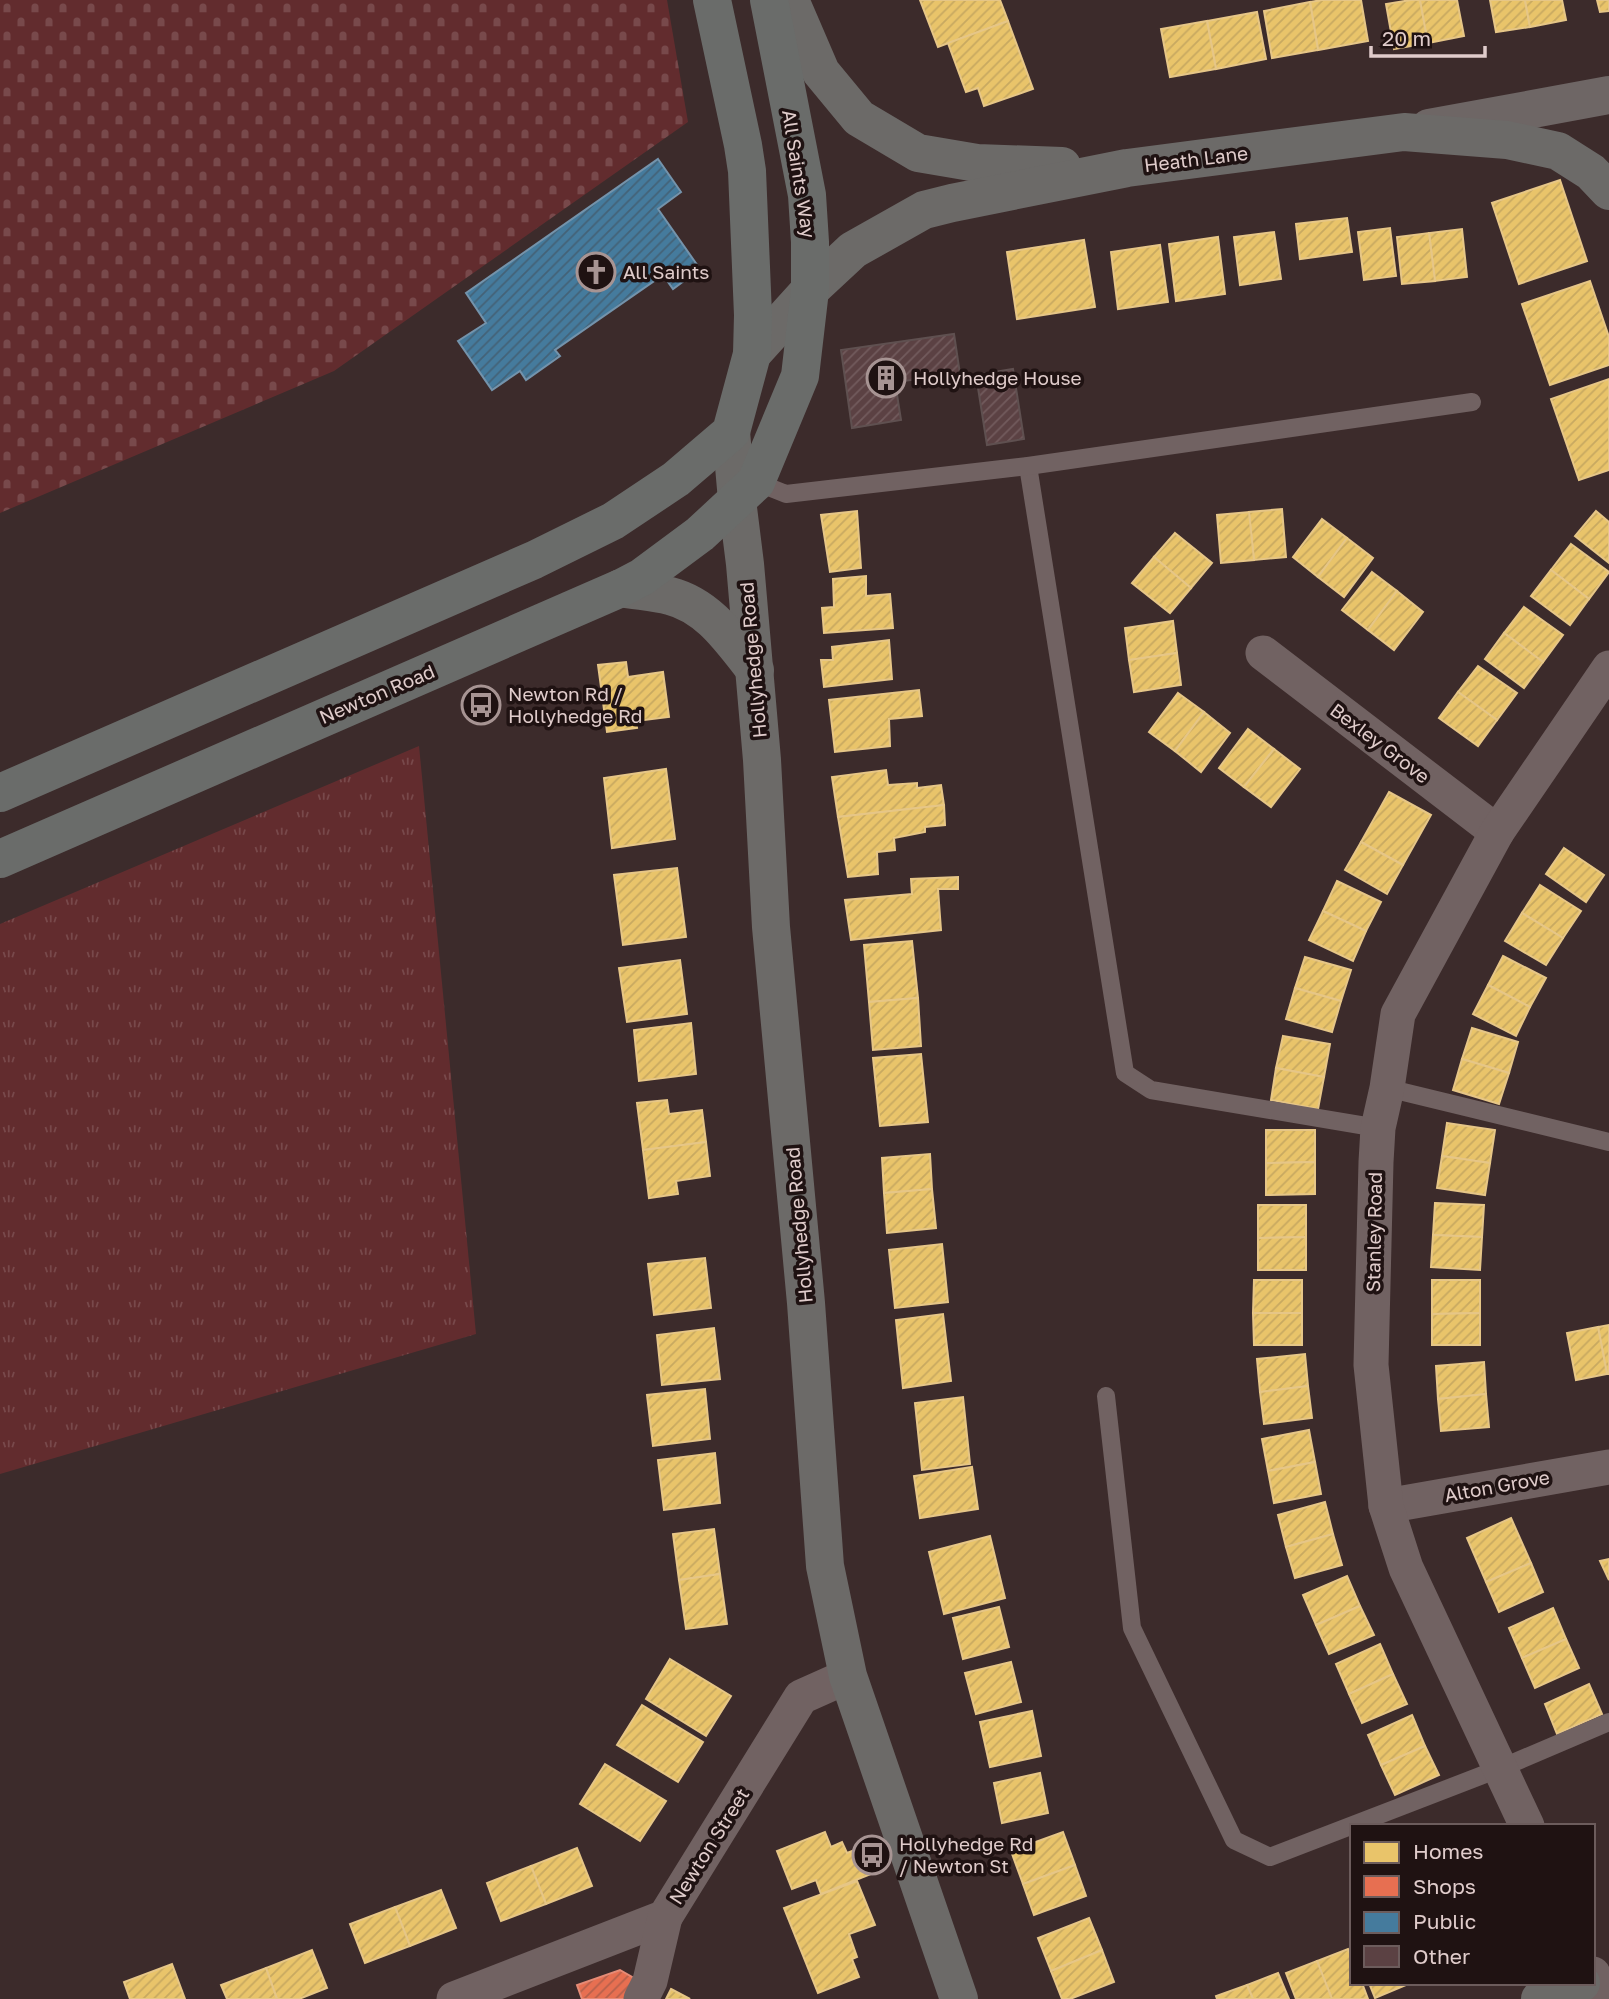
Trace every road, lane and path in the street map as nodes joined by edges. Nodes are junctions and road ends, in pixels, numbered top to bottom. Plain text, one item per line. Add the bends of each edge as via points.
1 (712, 0) edge
2 (769, 0) edge
3 (790, 0) edge
4 (1609, 95) edge
5 (1404, 132) junction
6 (1127, 168) junction
7 (1609, 191) edge
8 (810, 290) junction
9 (752, 354) junction
10 (1472, 401) dead end
11 (731, 432) junction
12 (1028, 467) junction
13 (746, 491) junction
14 (621, 588) junction
15 (1263, 653) dead end
16 (1609, 668) edge
17 (755, 670) junction
18 (0, 793) edge
19 (1497, 832) junction
20 (0, 859) edge
21 (1387, 1088) junction
22 (1378, 1128) junction
23 (1609, 1142) edge
24 (1106, 1396) dead end
25 (1609, 1467) edge
26 (1386, 1506) junction
27 (848, 1676) junction
28 (1609, 1722) edge
29 (1501, 1768) junction
30 (1356, 1824) edge
31 (1526, 1824) edge
32 (1350, 1826) edge
33 (665, 1917) junction
34 (1584, 1985) edge
35 (454, 1999) edge
36 (641, 1999) edge
37 (959, 1999) edge
38 (1540, 1999) edge

1 - 9 highway via 747,171
2 - 8 highway, All Saints Way via 807,195
3 - 6 main road via 821,72 859,118 918,153 977,163
4 - 5 main road, Heath Lane
5 - 6 main road, Heath Lane
5 - 7 main road via 1507,140 1558,151 1591,172
6 - 8 main road, Heath Lane via 925,210 853,250
8 - 9 main road, Heath Lane
8 - 13 highway, All Saints Way via 800,376
9 - 11 highway
10 - 12 lane
11 - 13 main road, Hollyhedge Road
11 - 18 highway via 676,479 589,533
12 - 13 lane via 786,494
12 - 22 lane via 1125,1073 1152,1090
13 - 14 highway, Newton Road via 700,534
13 - 17 main road, Hollyhedge Road via 745,564
14 - 17 main road via 673,597 703,611
14 - 20 highway, Newton Road
15 - 19 street, Bexley Grove
16 - 19 street, Stanley Road
17 - 27 main road, Hollyhedge Road via 771,927 825,1566
19 - 21 street, Stanley Road via 1398,1014
21 - 22 street, Stanley Road
21 - 23 lane
22 - 26 street, Stanley Road via 1371,1365
24 - 32 lane via 1132,1628 1234,1840 1270,1857
25 - 26 street, Alton Grove
26 - 29 street, Stanley Road via 1406,1568
27 - 33 street, Newton Street via 801,1697
27 - 37 main road, Hollyhedge Road
28 - 29 lane
29 - 30 lane
29 - 31 street, Stanley Road
33 - 35 street, Newton Street
33 - 36 street via 650,1981
34 - 38 main road

